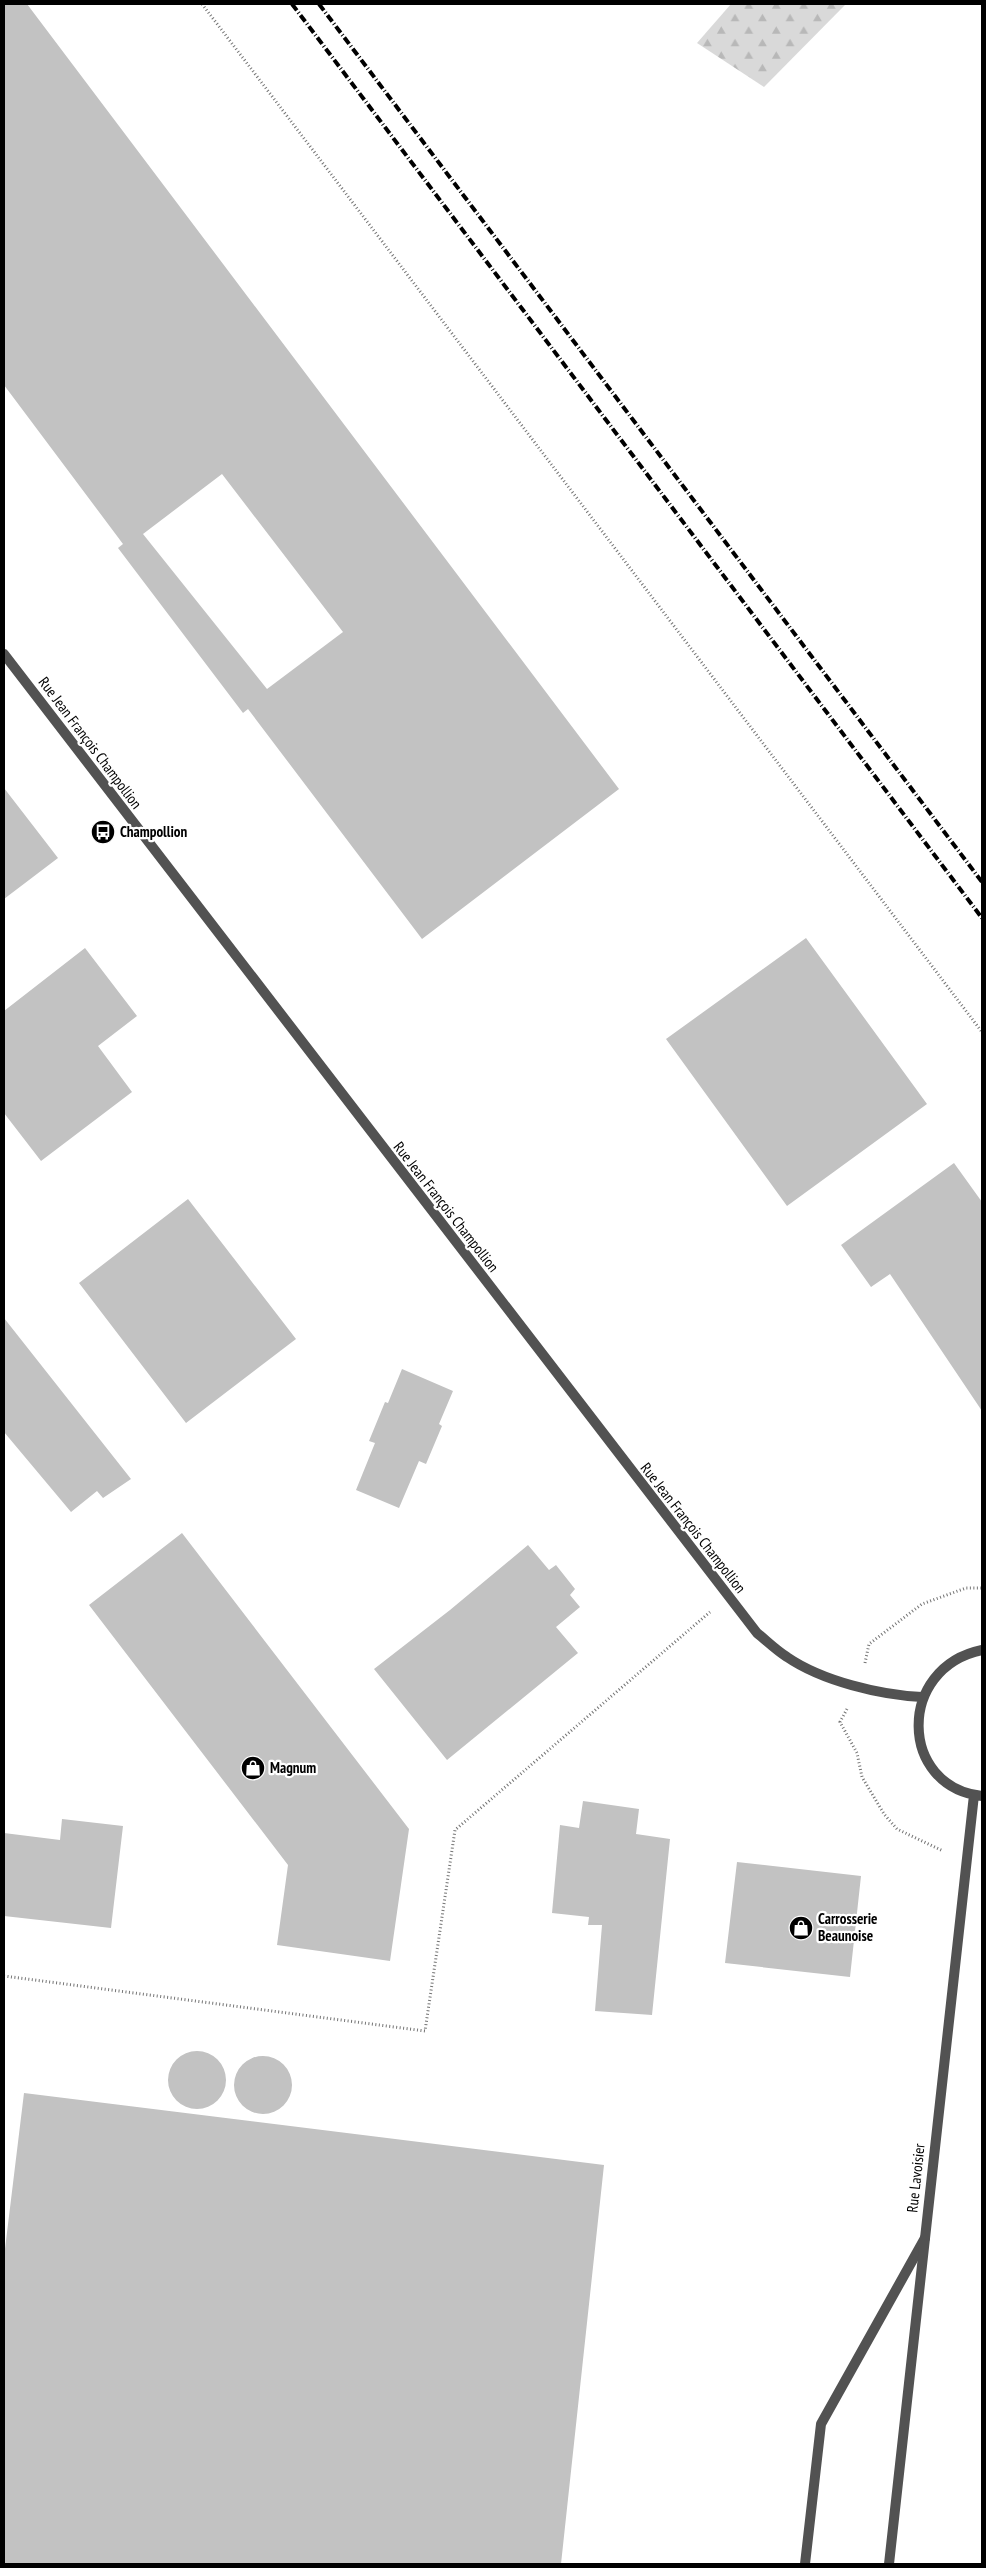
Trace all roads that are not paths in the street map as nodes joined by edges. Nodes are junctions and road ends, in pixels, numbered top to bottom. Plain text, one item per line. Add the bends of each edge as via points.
1 (4, 654) edge
2 (982, 1650) edge
3 (922, 1698) junction
4 (978, 1796) edge
5 (925, 2238) junction
6 (805, 2564) edge
7 (889, 2564) edge

1 - 3 street, Rue Jean François Champollion via 757,1633 787,1658 845,1682 900,1696
2 - 3 street via 949,1663 933,1678
3 - 4 street via 919,1738 926,1758 955,1788
4 - 5 street, Rue Lavoisier
5 - 6 street via 821,2424
5 - 7 street, Rue Lavoisier

